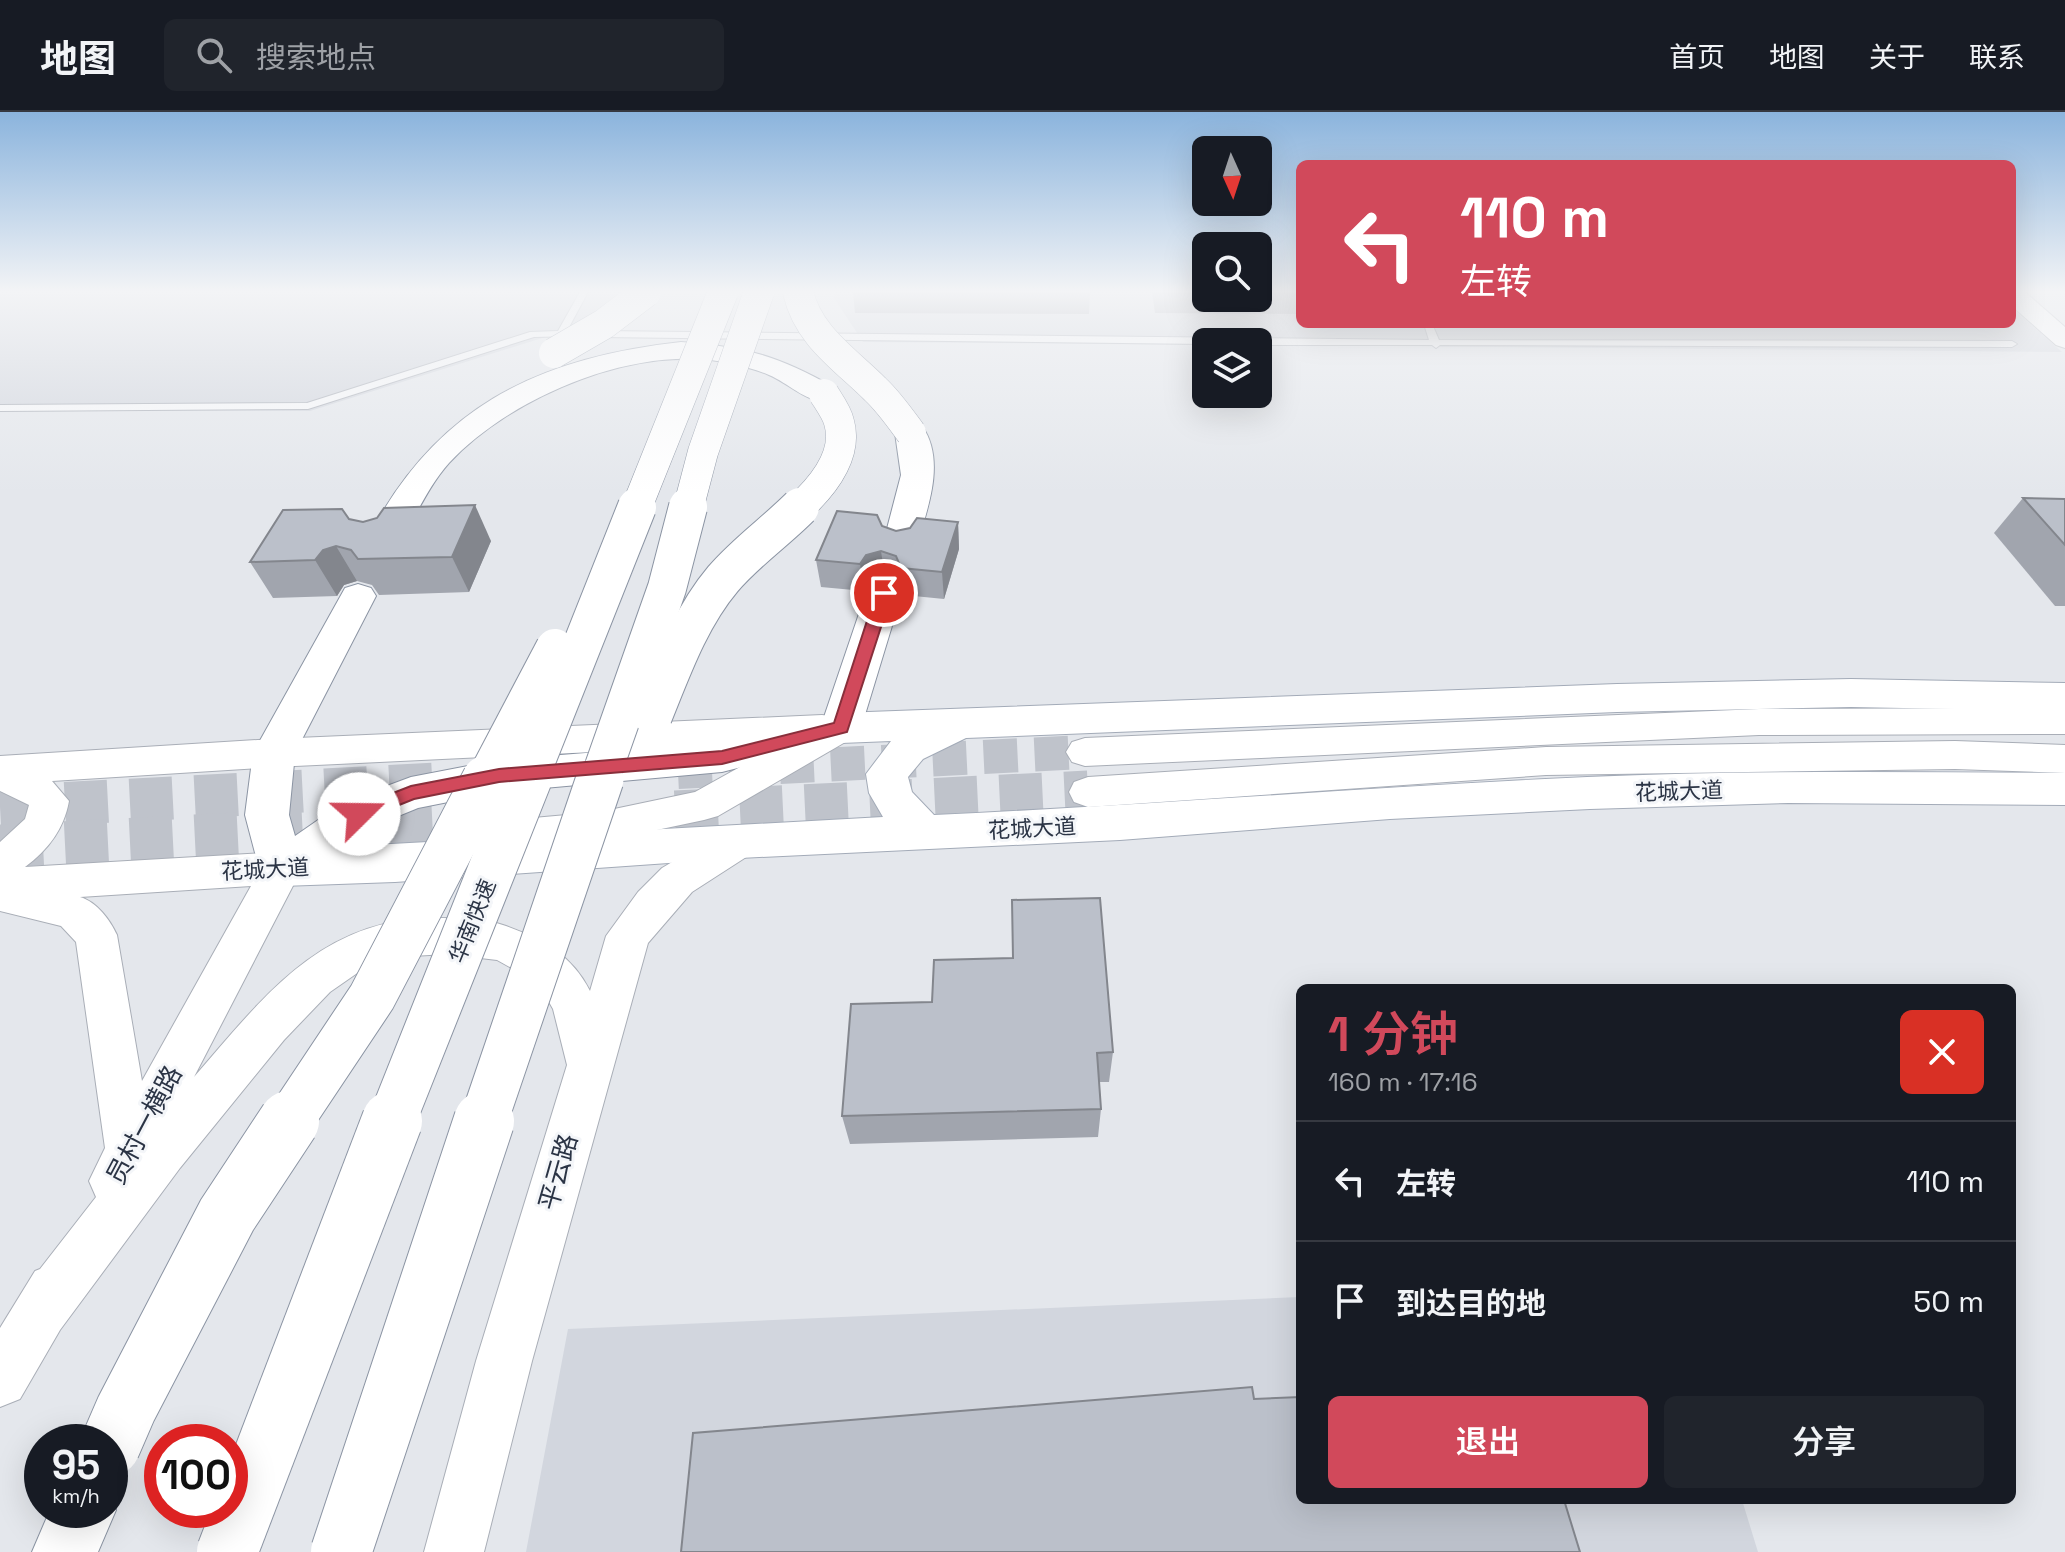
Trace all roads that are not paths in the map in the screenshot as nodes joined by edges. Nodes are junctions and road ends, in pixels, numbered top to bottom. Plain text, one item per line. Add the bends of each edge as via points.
1 (454, 359) edge
2 (533, 359) edge
3 (627, 359) edge
4 (696, 359) edge
5 (735, 359) edge
6 (745, 359) edge
7 (843, 359) edge
8 (0, 408) edge
9 (644, 489) junction
10 (900, 544) edge
11 (884, 593) dead end
12 (358, 596) dead end
13 (2065, 697) edge
14 (2065, 721) edge
15 (968, 725) junction
16 (841, 728) junction
17 (1085, 752) tunnel mouth
18 (274, 753) junction
19 (2065, 759) edge
20 (0, 773) edge
21 (2065, 789) edge
22 (1088, 792) tunnel mouth
23 (927, 834) junction
24 (740, 841) junction
25 (0, 863) edge
26 (282, 868) junction
27 (0, 885) edge
28 (0, 897) edge
29 (545, 936) junction
30 (589, 1062) junction
31 (130, 1152) junction
32 (42, 1311) junction
33 (0, 1379) edge
34 (120, 1424) edge
35 (75, 1528) edge
36 (65, 1552) edge
37 (227, 1552) edge
38 (341, 1552) edge
39 (454, 1552) edge

1 - 8 lane via 308,406
2 - 3 main road, bridge via 436,423 413,445 395,467 387,491 387,534 420,478 445,449 508,402 577,369
4 - 9 main road, 华南快速, bridge
5 - 29 main road, bridge via 703,452 667,588
6 - 29 main road, bridge via 801,377 836,408 841,448 835,467 820,490 722,579 682,642 605,836
7 - 10 main road, bridge via 883,397 911,433 919,456
9 - 34 main road, bridge via 524,703 372,997 227,1215
9 - 37 main road, 华南快速, bridge
11 - 16 main road
12 - 18 main road
13 - 15 main road via 1648,697
14 - 17 street via 1743,722
15 - 16 main road
15 - 23 main road via 908,748 887,774 893,800
16 - 18 street
16 - 26 street via 704,805 600,827 350,848
16 - 26 main road via 722,757 499,776 411,793 359,814
18 - 20 street
18 - 26 main road via 267,815
19 - 22 street, 花城大道 via 1955,755 1546,761
20 - 25 street via 49,801 48,816 38,832
21 - 23 main road, 花城大道 via 1788,787 1590,793
23 - 24 main road, 花城大道
24 - 26 main road, 花城大道
24 - 30 street, 平云路 via 677,880 628,936
26 - 27 street, 花城大道
26 - 31 street, 员村一横路
28 - 31 street via 74,912 96,935
29 - 38 main road, bridge
30 - 32 street via 568,992 516,947 454,936 370,946 330,967 293,996 176,1132
30 - 39 street, 平云路
31 - 32 street, 员村一横路
32 - 33 street, 员村一横路
35 - 36 main road

